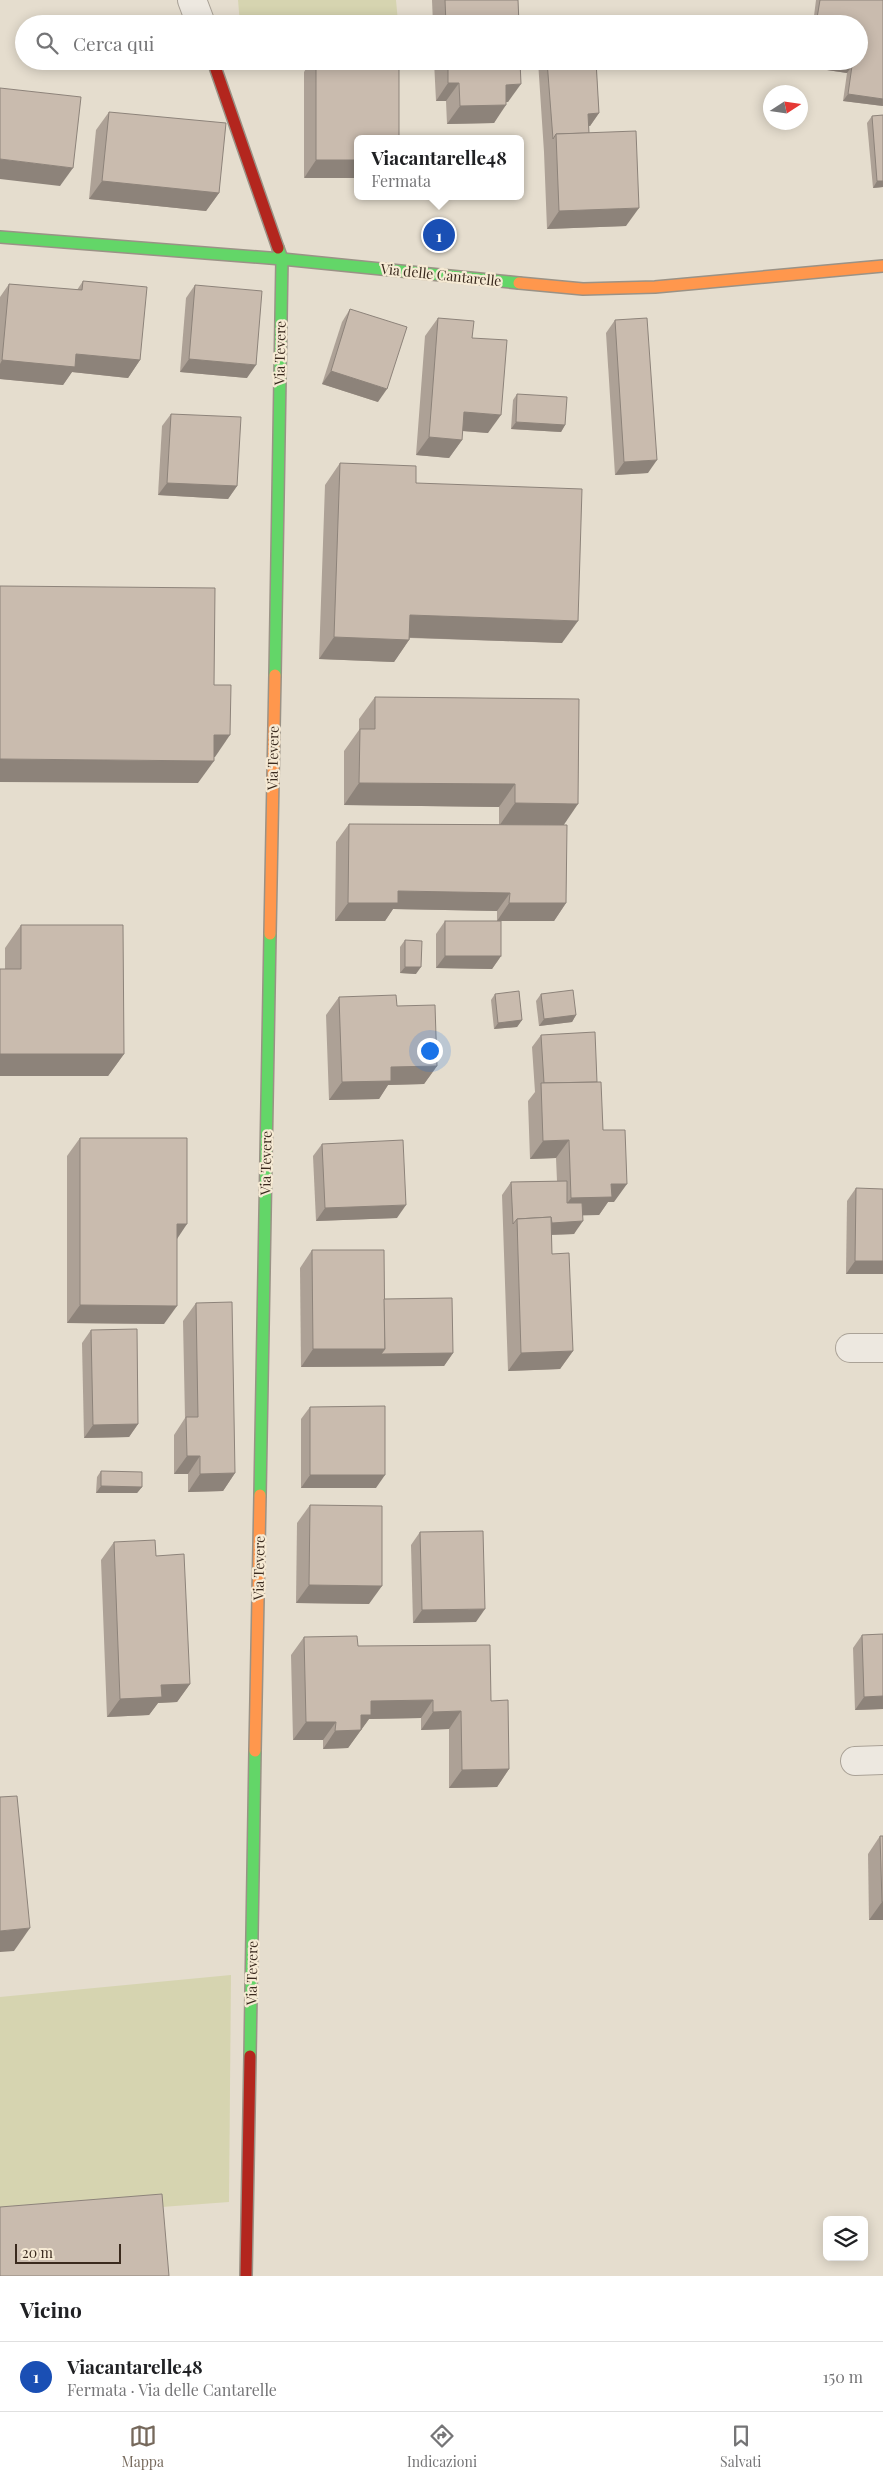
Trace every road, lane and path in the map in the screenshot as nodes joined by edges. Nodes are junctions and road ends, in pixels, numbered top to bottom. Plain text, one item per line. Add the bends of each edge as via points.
1 (192, 0) edge
2 (198, 15) edge
3 (217, 70) edge
4 (0, 237) edge
5 (282, 259) junction
6 (883, 266) edge
7 (850, 1348) dead end
8 (883, 1348) edge
9 (855, 1760) dead end
10 (883, 1760) edge
11 (246, 2276) edge

1 - 2 street
3 - 5 street, Via Tevere
4 - 5 street, Via delle Cantarelle
5 - 6 street, Via delle Cantarelle via 583,289 656,287
5 - 11 street, Via Tevere
7 - 8 street
9 - 10 street

